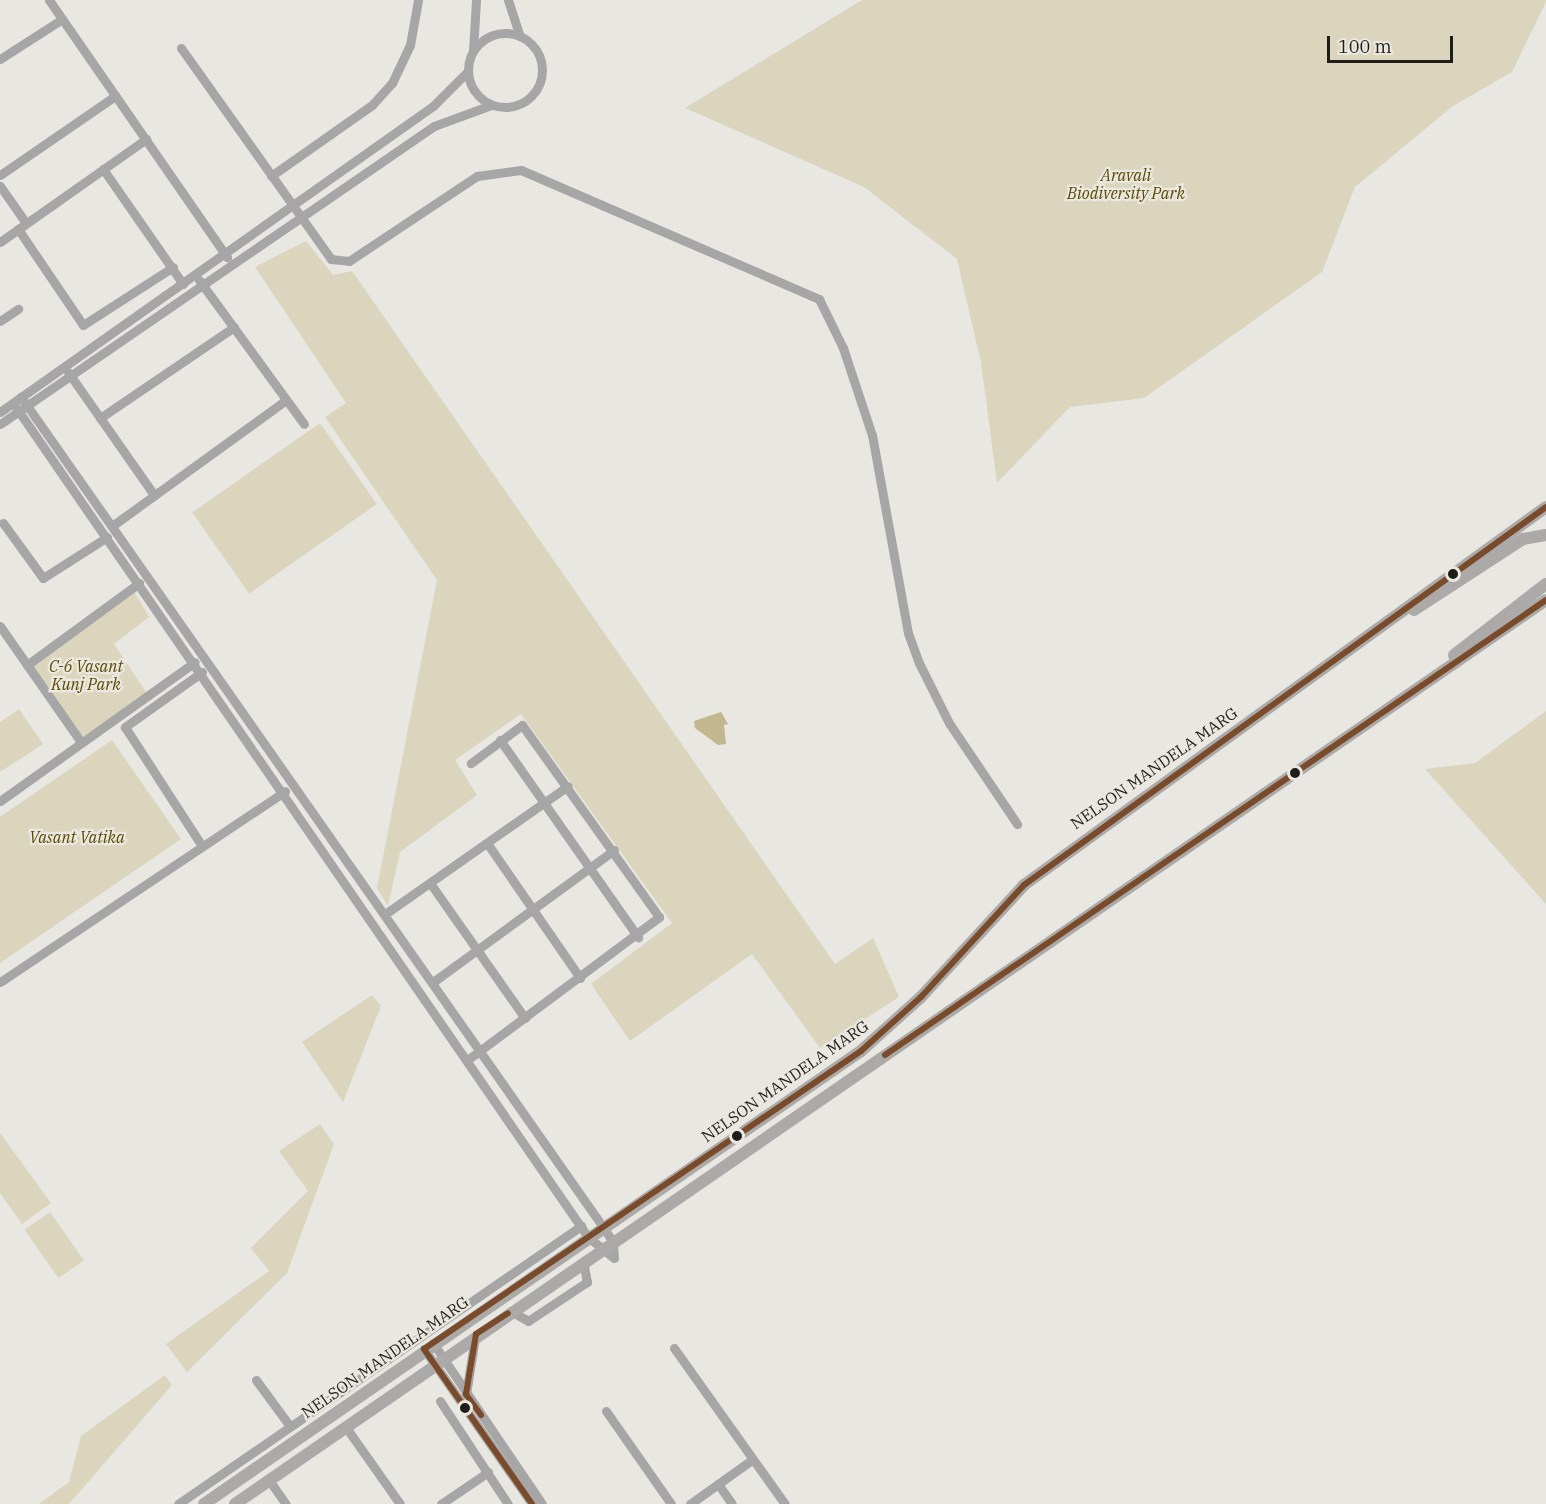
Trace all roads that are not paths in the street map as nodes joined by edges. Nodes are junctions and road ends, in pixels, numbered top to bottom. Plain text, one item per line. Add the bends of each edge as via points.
1 (49, 0) edge
2 (418, 0) edge
3 (476, 0) edge
4 (508, 0) edge
5 (62, 18) junction
6 (520, 36) junction
7 (181, 48) dead end
8 (472, 51) junction
9 (0, 59) edge
10 (467, 72) junction
11 (115, 96) junction
12 (491, 105) junction
13 (146, 139) junction
14 (104, 169) junction
15 (0, 175) edge
16 (271, 176) junction
17 (0, 186) edge
18 (292, 206) junction
19 (299, 216) junction
20 (22, 226) junction
21 (0, 242) edge
22 (225, 254) junction
23 (232, 263) junction
24 (173, 267) junction
25 (195, 275) junction
26 (183, 284) junction
27 (202, 284) junction
28 (18, 309) dead end
29 (0, 321) edge
30 (234, 327) junction
31 (64, 367) junction
32 (70, 375) junction
33 (286, 400) junction
34 (20, 404) junction
35 (0, 412) edge
36 (100, 418) junction
37 (0, 424) edge
38 (304, 424) dead end
39 (154, 495) junction
40 (1546, 507) edge
41 (3, 523) dead end
42 (112, 526) junction
43 (1546, 535) edge
44 (107, 537) junction
45 (140, 583) junction
46 (1546, 584) edge
47 (1546, 600) edge
48 (0, 626) edge
49 (1355, 649) junction
50 (195, 662) junction
51 (27, 665) junction
52 (202, 672) junction
53 (1403, 695) junction
54 (500, 740) junction
55 (81, 742) junction
56 (471, 763) dead end
57 (568, 786) junction
58 (285, 791) junction
59 (0, 801) edge
60 (545, 803) junction
61 (1017, 824) dead end
62 (487, 843) junction
63 (202, 846) junction
64 (614, 850) junction
65 (590, 868) junction
66 (430, 883) junction
67 (533, 909) junction
68 (385, 915) junction
69 (638, 937) junction
70 (477, 951) junction
71 (413, 954) junction
72 (404, 964) junction
73 (580, 978) junction
74 (0, 982) edge
75 (433, 982) junction
76 (525, 1018) junction
77 (480, 1050) junction
78 (470, 1058) junction
79 (603, 1227) junction
80 (585, 1231) junction
81 (613, 1242) junction
82 (600, 1251) junction
83 (583, 1262) junction
84 (496, 1283) junction
85 (503, 1295) junction
86 (511, 1311) junction
87 (427, 1330) junction
88 (476, 1335) junction
89 (430, 1345) junction
90 (674, 1348) dead end
91 (437, 1361) junction
92 (444, 1372) junction
93 (256, 1380) dead end
94 (466, 1394) junction
95 (440, 1401) dead end
96 (606, 1411) dead end
97 (475, 1423) junction
98 (289, 1425) junction
99 (345, 1426) junction
100 (461, 1433) junction
101 (753, 1459) junction
102 (488, 1472) junction
103 (269, 1480) junction
104 (718, 1484) junction
105 (178, 1504) edge
106 (204, 1504) edge
107 (235, 1504) edge
108 (286, 1504) edge
109 (400, 1504) edge
110 (441, 1504) edge
111 (508, 1504) edge
112 (532, 1504) edge
113 (542, 1504) edge
114 (671, 1504) edge
115 (690, 1504) edge
116 (732, 1504) edge
117 (785, 1504) edge

1 - 5 street
2 - 16 street via 410,45 392,83 372,105
3 - 8 street
4 - 6 street
5 - 9 street
5 - 11 street
6 - 8 street via 493,34
6 - 12 street via 541,61 539,86 517,106
7 - 16 street
8 - 10 street
10 - 12 street via 473,90
10 - 18 street via 433,106
11 - 13 street
11 - 15 street
12 - 19 street via 434,126
13 - 14 street
13 - 22 street
14 - 20 street
14 - 24 street
16 - 18 street
17 - 20 street
18 - 19 street
18 - 22 street
19 - 23 street
19 - 61 street via 324,254 349,261 477,176 520,170 819,299 843,348 872,435 915,653 949,723
20 - 21 street
20 - 24 street via 83,326
22 - 23 street
22 - 25 street
23 - 27 street
24 - 26 street
25 - 26 street
25 - 27 street
26 - 31 street
27 - 30 street
27 - 32 street
28 - 29 street
30 - 33 street
30 - 36 street
31 - 32 street
31 - 34 street
32 - 34 street
32 - 36 street
33 - 38 street
33 - 39 street
34 - 35 street
34 - 37 street
34 - 42 street
34 - 44 street
36 - 39 street
39 - 42 street
40 - 49 main road, NELSON MANDELA MARG via 1386,620
41 - 44 street via 43,578
42 - 68 street
43 - 49 main road, NELSON MANDELA MARG via 1522,539
44 - 45 street
45 - 50 street
45 - 51 street
46 - 53 main road, NELSON MANDELA MARG
47 - 53 main road, NELSON MANDELA MARG
48 - 51 street
49 - 79 main road, NELSON MANDELA MARG via 1024,885 916,1002 861,1051
50 - 52 street
50 - 55 street
51 - 55 street
52 - 58 street
52 - 63 street via 125,727
53 - 81 main road, NELSON MANDELA MARG
54 - 56 street
54 - 57 street via 522,725
54 - 60 street
55 - 59 street
57 - 60 street
57 - 64 street
58 - 63 street
58 - 72 street
60 - 62 street
60 - 65 street
62 - 66 street
62 - 67 street
63 - 74 street
64 - 65 street
64 - 69 street via 659,914 656,924
65 - 67 street
65 - 69 street
66 - 68 street
66 - 70 street
67 - 70 street
67 - 73 street
68 - 71 street
69 - 73 street
70 - 75 street
70 - 76 street
71 - 72 street
71 - 75 street
72 - 78 street
73 - 76 street
75 - 77 street
76 - 77 street
77 - 78 street
77 - 79 street
78 - 80 street
79 - 80 main road, NELSON MANDELA MARG
79 - 81 street
80 - 82 street
80 - 84 street
80 - 85 main road, NELSON MANDELA MARG
81 - 82 main road, NELSON MANDELA MARG
82 - 83 main road, NELSON MANDELA MARG
83 - 86 main road, NELSON MANDELA MARG
83 - 86 street via 587,1282 528,1321
84 - 85 street
84 - 87 street
85 - 89 main road, NELSON MANDELA MARG
86 - 88 main road, NELSON MANDELA MARG
87 - 89 street
87 - 98 street
88 - 91 main road, NELSON MANDELA MARG
88 - 94 street
89 - 91 street
89 - 106 main road, NELSON MANDELA MARG
90 - 101 street
91 - 92 street
91 - 99 main road, NELSON MANDELA MARG
92 - 94 street
92 - 97 street
93 - 98 street
94 - 113 street
95 - 100 street
96 - 114 street
97 - 100 street
97 - 112 street
98 - 105 street
99 - 103 main road, NELSON MANDELA MARG
99 - 109 street
100 - 102 street
101 - 104 street
101 - 117 street
102 - 110 street
102 - 111 street
103 - 107 main road, NELSON MANDELA MARG
103 - 108 street
104 - 115 street
104 - 116 street

